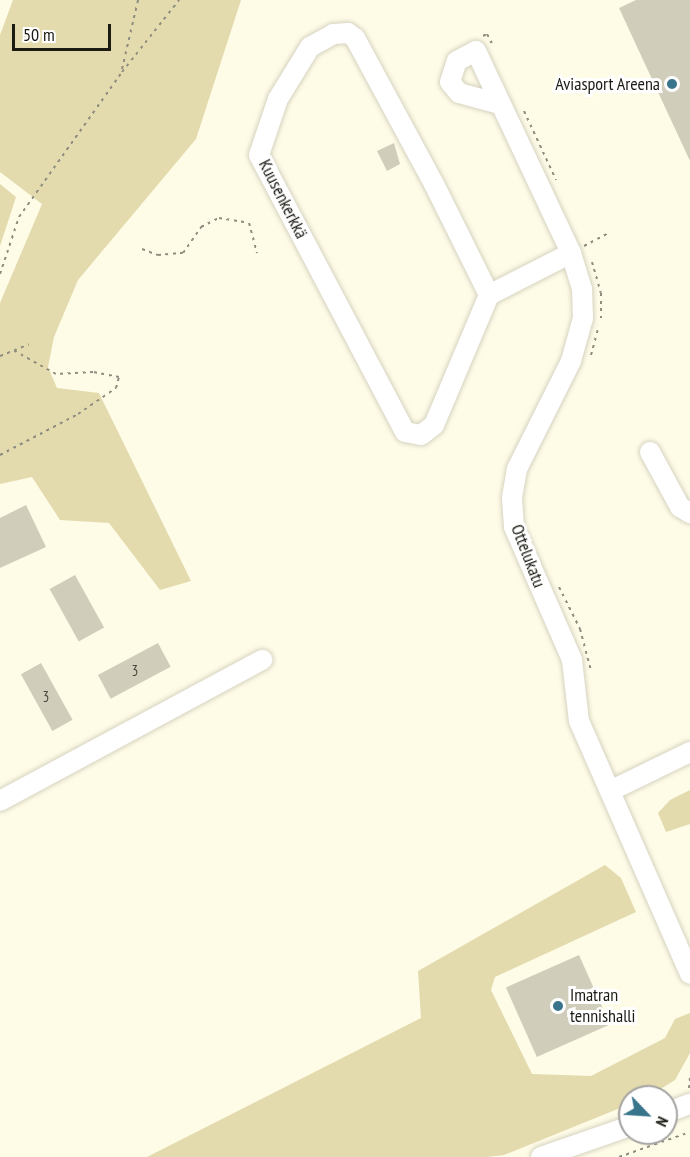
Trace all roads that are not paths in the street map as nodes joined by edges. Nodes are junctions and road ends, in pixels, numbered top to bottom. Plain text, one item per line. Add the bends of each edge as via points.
1 (500, 104) dead end
2 (578, 249) junction
3 (489, 295) junction
4 (650, 452) dead end
5 (690, 513) edge
6 (262, 660) dead end
7 (690, 752) edge
8 (610, 791) junction
9 (0, 801) edge
10 (690, 974) edge
11 (618, 1130) edge
12 (541, 1157) edge

1 - 2 street, Ottelukatu
2 - 3 street
2 - 8 street, Ottelukatu via 584,318 578,341 517,469 512,498 514,527 572,660 579,721
3 - 3 street, Kuusenkerkkä via 434,424 421,435 405,432 259,155 278,99 310,47 333,34 348,33 355,38
4 - 5 street via 680,507
6 - 9 street
7 - 8 street
8 - 10 street, Ottelukatu
11 - 12 street

